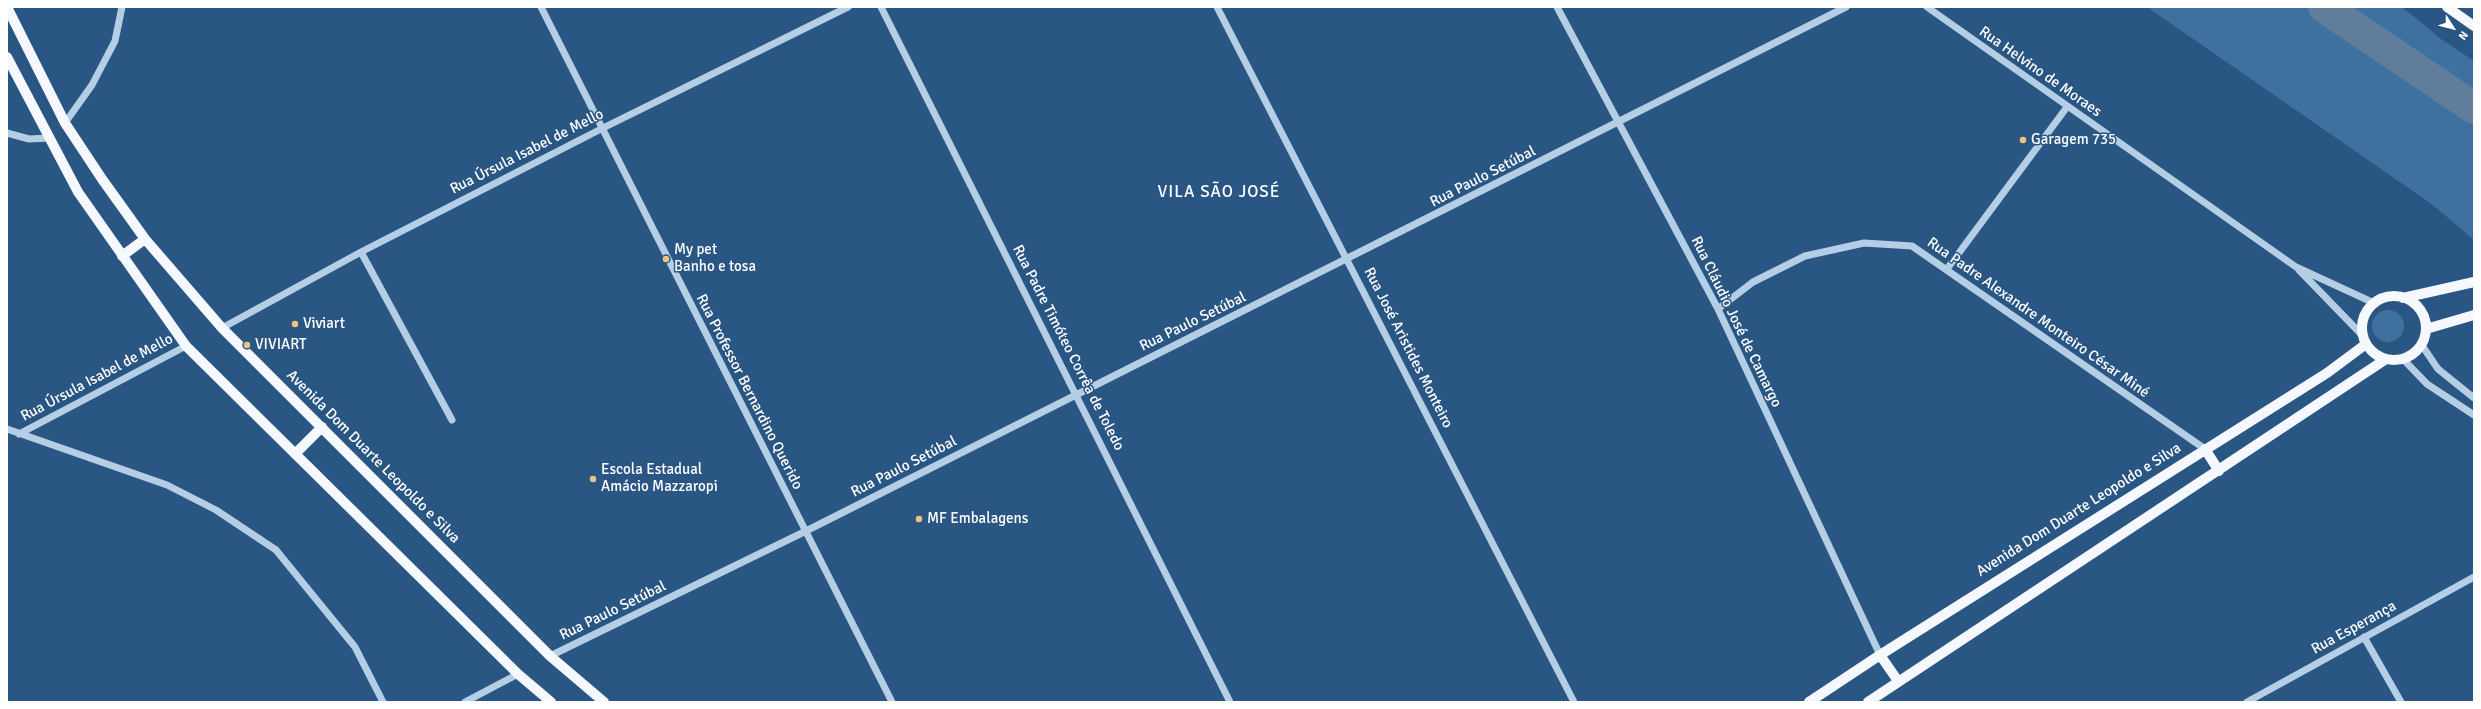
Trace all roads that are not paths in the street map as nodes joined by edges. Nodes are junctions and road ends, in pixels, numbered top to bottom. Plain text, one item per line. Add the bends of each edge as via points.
1 (7, 7) edge
2 (122, 7) edge
3 (541, 7) edge
4 (848, 7) edge
5 (881, 7) edge
6 (1217, 7) edge
7 (1557, 7) edge
8 (1846, 7) edge
9 (1927, 7) edge
10 (2447, 7) edge
11 (2474, 26) edge
12 (7, 57) edge
13 (2067, 107) junction
14 (1618, 122) junction
15 (65, 123) junction
16 (603, 128) junction
17 (7, 133) edge
18 (49, 138) junction
19 (146, 239) junction
20 (361, 252) junction
21 (122, 256) junction
22 (1348, 260) junction
23 (2296, 267) junction
24 (1947, 269) junction
25 (2474, 282) edge
26 (2404, 298) junction
27 (2374, 303) junction
28 (1718, 309) junction
29 (2474, 315) edge
30 (222, 328) junction
31 (2426, 329) junction
32 (2364, 340) junction
33 (2421, 344) junction
34 (186, 346) junction
35 (2386, 359) junction
36 (2403, 359) junction
37 (1077, 394) junction
38 (2474, 398) edge
39 (2474, 415) edge
40 (452, 420) dead end
41 (322, 427) junction
42 (7, 429) edge
43 (19, 434) junction
44 (2205, 449) junction
45 (295, 454) junction
46 (2219, 471) junction
47 (804, 532) junction
48 (2474, 576) edge
49 (2364, 637) junction
50 (1880, 654) junction
51 (550, 656) junction
52 (518, 674) junction
53 (1898, 681) junction
54 (383, 702) edge
55 (465, 702) edge
56 (551, 702) edge
57 (604, 702) edge
58 (892, 702) edge
59 (1230, 702) edge
60 (1574, 702) edge
61 (1809, 702) edge
62 (1868, 702) edge
63 (2247, 702) edge
64 (2401, 702) edge

1 - 15 main road, Avenida Dom Duarte Leopoldo e Silva
2 - 15 street via 115,41 92,84
3 - 16 street, Rua Professor Bernardino Querido
4 - 16 street, Rua Úrsula Isabel de Mello
5 - 37 street, Rua Padre Timóteo Corrêa de Toledo
6 - 22 street, Rua José Aristides Monteiro
7 - 14 street, Rua Cláudio José de Camargo
8 - 14 street, Rua Paulo Setúbal
9 - 13 street, Rua Helvino de Moraes
10 - 11 main road
12 - 18 main road
13 - 23 street, Rua Helvino de Moraes
13 - 24 street
14 - 22 street, Rua Paulo Setúbal
14 - 28 street, Rua Cláudio José de Camargo
15 - 19 main road, Avenida Dom Duarte Leopoldo e Silva
16 - 20 street, Rua Úrsula Isabel de Mello
16 - 47 street, Rua Professor Bernardino Querido
17 - 18 street via 29,138
18 - 21 main road via 78,192
19 - 21 main road
19 - 30 main road, Avenida Dom Duarte Leopoldo e Silva
20 - 30 street, Rua Úrsula Isabel de Mello
20 - 40 street
21 - 34 main road
22 - 37 street, Rua Paulo Setúbal
22 - 60 street, Rua José Aristides Monteiro
23 - 27 street, Rua Helvino de Moraes
23 - 32 street, Rua Helvino de Moraes
24 - 28 street, Rua Padre Alexandre Monteiro César Miné via 1912,246 1864,243 1805,256 1753,282
24 - 44 street, Rua Padre Alexandre Monteiro César Miné
25 - 26 main road
26 - 27 main road via 2383,298
26 - 31 main road via 2420,310
27 - 32 main road via 2364,318
28 - 50 street, Rua Cláudio José de Camargo
29 - 31 main road
30 - 41 main road, Avenida Dom Duarte Leopoldo e Silva
31 - 33 main road
32 - 35 main road via 2371,351
32 - 44 main road, Avenida Dom Duarte Leopoldo e Silva via 2327,373
33 - 36 main road via 2412,355
33 - 38 street via 2438,369
34 - 43 street, Rua Úrsula Isabel de Mello
34 - 45 main road
35 - 36 main road
35 - 46 main road
36 - 39 street via 2427,384
37 - 47 street, Rua Paulo Setúbal
37 - 59 street, Rua Padre Timóteo Corrêa de Toledo
41 - 45 main road
41 - 51 main road, Avenida Dom Duarte Leopoldo e Silva
42 - 43 street
43 - 54 street via 121,467 167,485 216,510 276,550 355,647
44 - 46 main road
44 - 50 main road, Avenida Dom Duarte Leopoldo e Silva
45 - 52 main road
46 - 53 main road
47 - 51 street, Rua Paulo Setúbal
47 - 58 street, Rua Professor Bernardino Querido
48 - 49 street, Rua Esperança
49 - 63 street, Rua Esperança
49 - 64 street
50 - 53 main road
50 - 61 main road, Avenida Dom Duarte Leopoldo e Silva
51 - 57 main road, Avenida Dom Duarte Leopoldo e Silva
52 - 55 street
52 - 56 main road
53 - 62 main road

